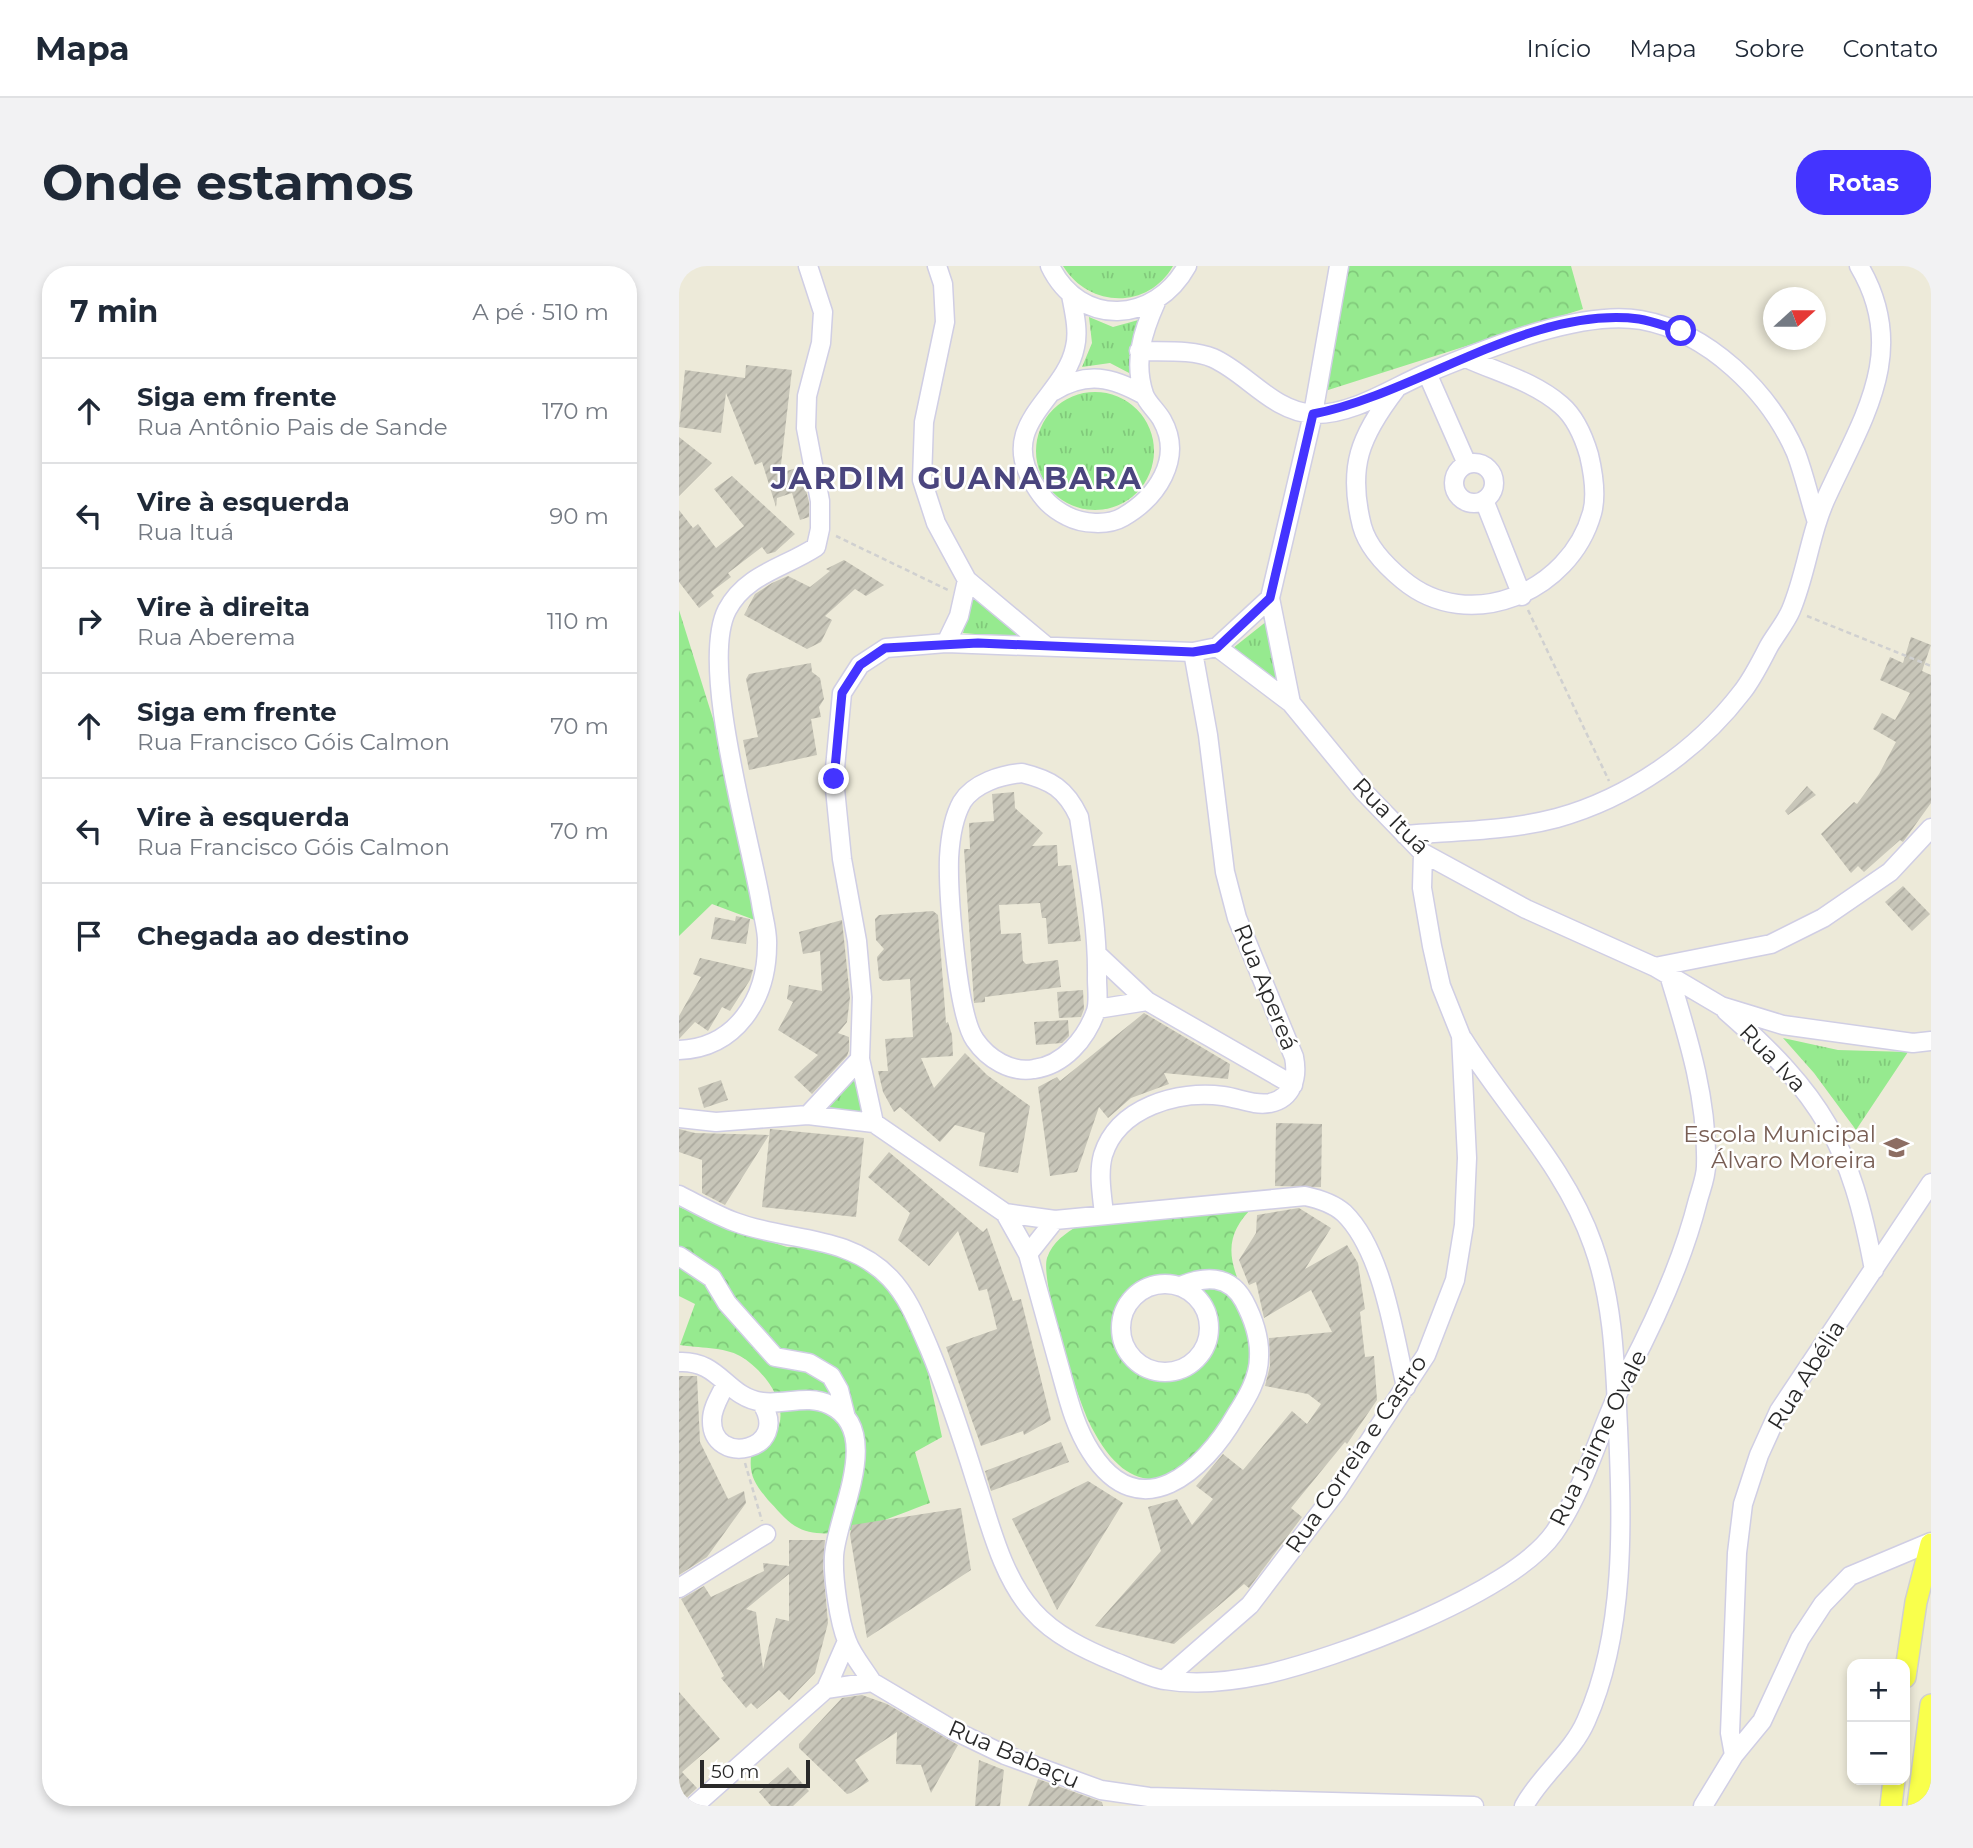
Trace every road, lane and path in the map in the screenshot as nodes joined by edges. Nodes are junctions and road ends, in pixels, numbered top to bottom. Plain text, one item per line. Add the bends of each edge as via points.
1 (808, 266) edge
2 (937, 266) edge
3 (1050, 266) edge
4 (1187, 266) edge
5 (1339, 266) edge
6 (1859, 266) edge
7 (1071, 295) junction
8 (1156, 302) junction
9 (1139, 351) junction
10 (1466, 358) junction
11 (1427, 373) junction
12 (1399, 386) junction
13 (1048, 395) junction
14 (1144, 396) junction
15 (1313, 414) junction
16 (1467, 464) junction
17 (1484, 500) junction
18 (1816, 519) junction
19 (820, 529) junction
20 (965, 589) junction
21 (1522, 596) junction
22 (1270, 598) junction
23 (1791, 610) junction
24 (946, 643) junction
25 (1046, 646) junction
26 (1217, 648) junction
27 (1193, 652) junction
28 (1931, 666) edge
29 (1291, 703) junction
30 (1616, 797) junction
31 (1931, 828) edge
32 (1405, 835) junction
33 (1423, 853) junction
34 (1098, 955) junction
35 (1662, 971) junction
36 (1147, 1001) junction
37 (1721, 1006) junction
38 (1097, 1009) junction
39 (1461, 1036) junction
40 (1931, 1041) edge
41 (679, 1050) edge
42 (860, 1059) junction
43 (1293, 1085) junction
44 (808, 1115) junction
45 (679, 1118) edge
46 (874, 1123) junction
47 (1931, 1183) edge
48 (679, 1195) edge
49 (1005, 1213) junction
50 (1104, 1214) junction
51 (1055, 1220) junction
52 (1028, 1254) junction
53 (679, 1256) edge
54 (1874, 1270) junction
55 (1180, 1286) junction
56 (679, 1362) edge
57 (726, 1383) junction
58 (1406, 1387) junction
59 (1616, 1394) junction
60 (761, 1402) junction
61 (846, 1418) junction
62 (741, 1450) junction
63 (766, 1534) joint
64 (1931, 1543) edge
65 (679, 1588) edge
66 (847, 1641) junction
67 (1908, 1659) edge
68 (1164, 1680) junction
69 (872, 1682) junction
70 (826, 1689) junction
71 (1931, 1705) edge
72 (1734, 1755) junction
73 (1927, 1755) edge
74 (1893, 1785) edge
75 (694, 1806) edge
76 (1474, 1806) edge
77 (1524, 1806) edge
78 (1703, 1806) edge
79 (1891, 1806) edge
80 (1918, 1806) edge

1 - 19 street via 823,312 821,343 807,396 806,428 817,475
2 - 20 street via 945,322 924,422 922,480
3 - 7 street
4 - 8 street via 1177,285
5 - 15 street, Rua Ituá
6 - 18 street via 1881,315 1881,365 1860,426
7 - 8 street via 1115,312
7 - 13 street via 1076,346
8 - 9 street
9 - 14 street
9 - 15 street via 1211,357 1285,406
10 - 11 street
10 - 18 street via 1547,329 1596,320 1639,319 1681,331 1738,371 1779,421 1796,454
10 - 21 street via 1539,388 1563,408 1585,439 1593,475 1593,511 1576,549 1551,576
11 - 12 street
11 - 16 street
12 - 15 street
12 - 21 street via 1371,423 1357,458 1355,496 1364,533 1384,565 1414,589 1449,603 1487,606
13 - 14 street via 1068,382 1091,377 1117,380
13 - 14 street via 1025,431 1026,471 1046,503 1069,518 1094,523 1118,520 1145,504 1160,484 1168,440 1163,421
15 - 22 street, Rua Ituá
16 - 17 street via 1486,466 1494,478 1491,494
16 - 17 street via 1454,475 1455,493 1466,502
17 - 21 street
18 - 23 street
19 - 20 path
19 - 41 street via 816,547 740,589 721,628 720,695 768,944 761,992 733,1031 714,1044
20 - 24 street
20 - 25 street
21 - 30 path
22 - 26 street
22 - 29 street, Rua Ituá
23 - 28 path
23 - 30 street via 1743,691 1701,738
24 - 25 street
24 - 42 street via 885,648 860,665 842,693 834,779 857,941 862,997
25 - 27 street
26 - 27 street
26 - 29 street
27 - 43 street, Rua Apereá via 1225,872 1237,918 1294,1057
29 - 32 street, Rua Ituá
30 - 32 street via 1556,818 1492,829
31 - 35 street via 1891,872 1823,918 1771,944
32 - 33 street, Rua Ituá
33 - 35 street, Rua Ituá via 1526,909
33 - 39 street, Rua Correia e Castro via 1422,888 1432,946 1441,986
34 - 36 street
34 - 38 street
34 - 38 street via 1079,817 1070,797 1048,779 1022,773 1002,775 983,784 963,800 949,858 959,985 974,1039 991,1058 1005,1065 1025,1071 1040,1069 1070,1054
35 - 37 street, Rua Ituá
35 - 59 street, Rua Jaime Ovale via 1694,1056 1706,1169 1691,1227 1656,1319
36 - 38 street
36 - 43 street
37 - 40 street, Rua Ituá via 1783,1026
37 - 54 street, Rua Iva via 1785,1064 1818,1105 1837,1138 1865,1219
39 - 58 street, Rua Correia e Castro via 1467,1158 1464,1225 1455,1280 1426,1355
39 - 59 street via 1548,1158 1593,1245 1611,1314
42 - 44 street
42 - 46 street
43 - 50 street, Rua Apereá via 1284,1098 1269,1103 1222,1096 1172,1098 1139,1111 1120,1126 1103,1154
44 - 45 street via 716,1122
44 - 46 street
46 - 49 street
47 - 54 street, Rua Abélia
48 - 68 street via 735,1222 835,1242 890,1277 911,1307 939,1371 992,1531 1032,1610 1067,1639
49 - 51 street
49 - 52 street
50 - 51 street
50 - 58 street via 1304,1196 1326,1201 1345,1213 1381,1282
51 - 52 street
52 - 55 street via 1076,1426 1092,1454 1114,1478 1138,1489 1161,1489 1204,1461 1252,1389 1259,1357 1254,1320 1230,1284 1201,1278
53 - 61 street via 712,1278 750,1332 775,1356 809,1363 831,1376
54 - 72 street, Rua Abélia via 1779,1411 1743,1504 1730,1732
55 - 55 street via 1150,1286 1131,1298 1123,1312 1120,1332 1125,1347 1138,1363 1152,1370 1173,1372 1188,1366 1207,1343 1205,1309
56 - 57 street via 694,1361 714,1370
57 - 60 street
57 - 62 street via 713,1410 712,1427 722,1443
58 - 68 street, Rua Correia e Castro via 1250,1605
59 - 68 street, Rua Jaime Ovale via 1588,1465 1553,1534 1523,1564 1487,1589 1363,1644 1298,1666 1235,1679
59 - 77 street via 1622,1530 1615,1611 1587,1719 1578,1738
60 - 61 street via 815,1400 832,1405
60 - 62 street via 769,1420 768,1432
61 - 66 street via 855,1442 856,1467 834,1555
62 - 63 path
63 - 65 street
64 - 67 main road
64 - 72 street via 1850,1576 1823,1604 1800,1639 1762,1721
66 - 69 street
66 - 70 street
69 - 70 street
69 - 76 street, Rua Babaçu via 1005,1755 1101,1790 1149,1797
70 - 75 street
71 - 73 main road
72 - 78 street
73 - 80 main road
74 - 79 main road

